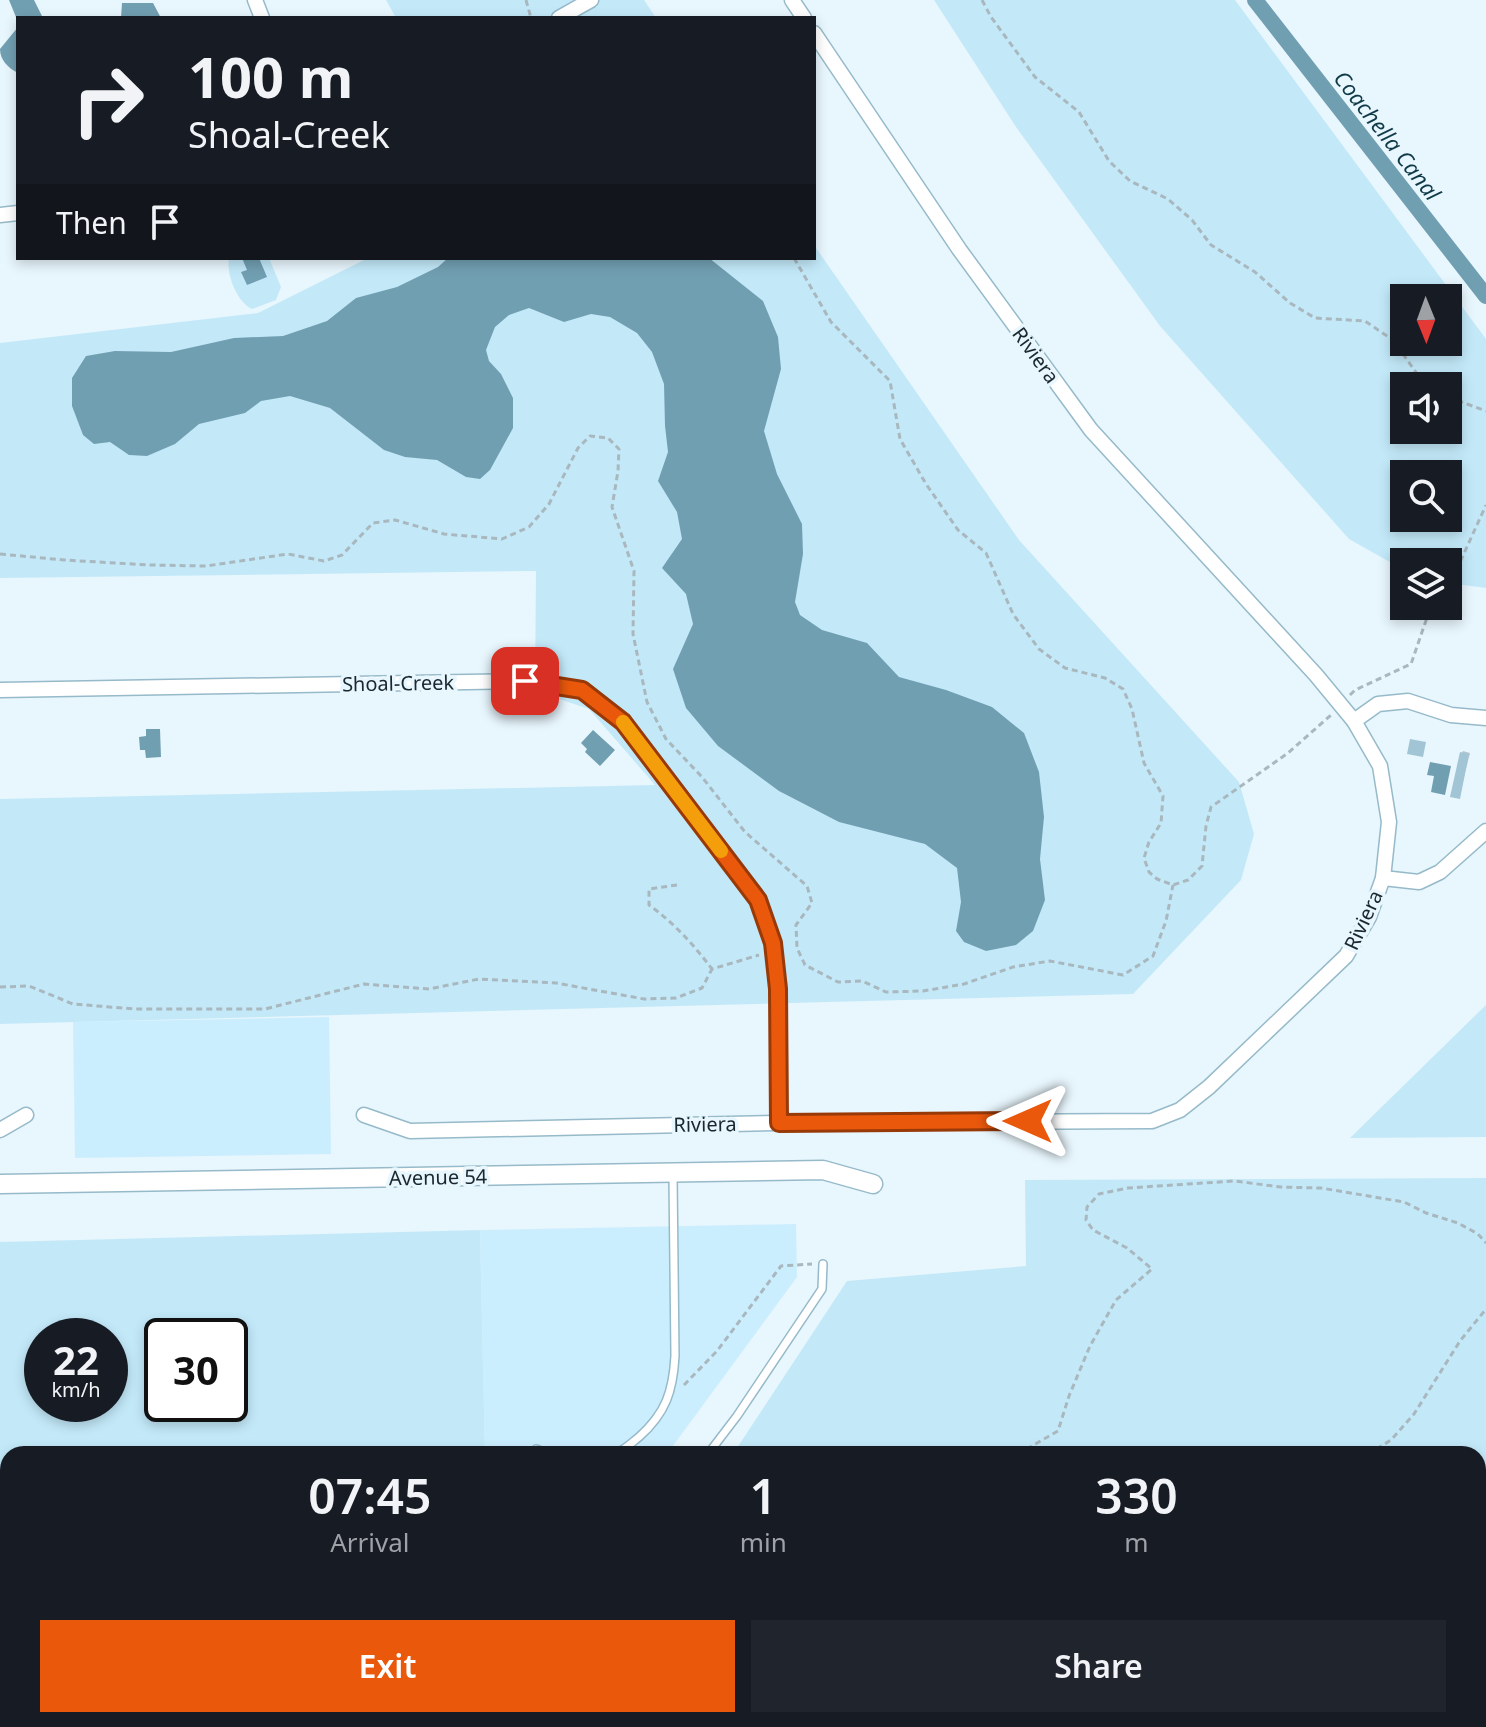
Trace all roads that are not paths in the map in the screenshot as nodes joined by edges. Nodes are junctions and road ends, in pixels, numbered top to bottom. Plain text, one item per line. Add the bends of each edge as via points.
1 (591, 0) edge
2 (563, 16) edge
3 (816, 36) edge
4 (0, 690) edge
5 (1486, 718) edge
6 (1354, 721) junction
7 (1486, 831) edge
8 (1383, 878) junction
9 (26, 1115) dead end
10 (364, 1115) dead end
11 (779, 1123) junction
12 (0, 1130) edge
13 (673, 1173) junction
14 (0, 1184) edge
15 (873, 1184) dead end
16 (823, 1264) road end
17 (629, 1446) edge
18 (714, 1446) edge

1 - 2 street
3 - 6 street, Riviera via 959,249 1091,430
4 - 11 street, Shoal-Creek via 525,681 582,690 623,722 758,900 773,943 778,989
5 - 6 street via 1451,715 1408,701 1378,704
6 - 8 street, Riviera via 1380,766 1389,822
7 - 8 street via 1440,872 1419,882
8 - 11 street, Riviera via 1369,917 1346,956 1180,1110 1152,1121
9 - 12 street
10 - 11 street, Riviera via 410,1131
13 - 14 street, Avenue 54
13 - 15 street, Avenue 54 via 823,1170
13 - 17 lane via 673,1380 652,1426
16 - 18 lane via 822,1289

